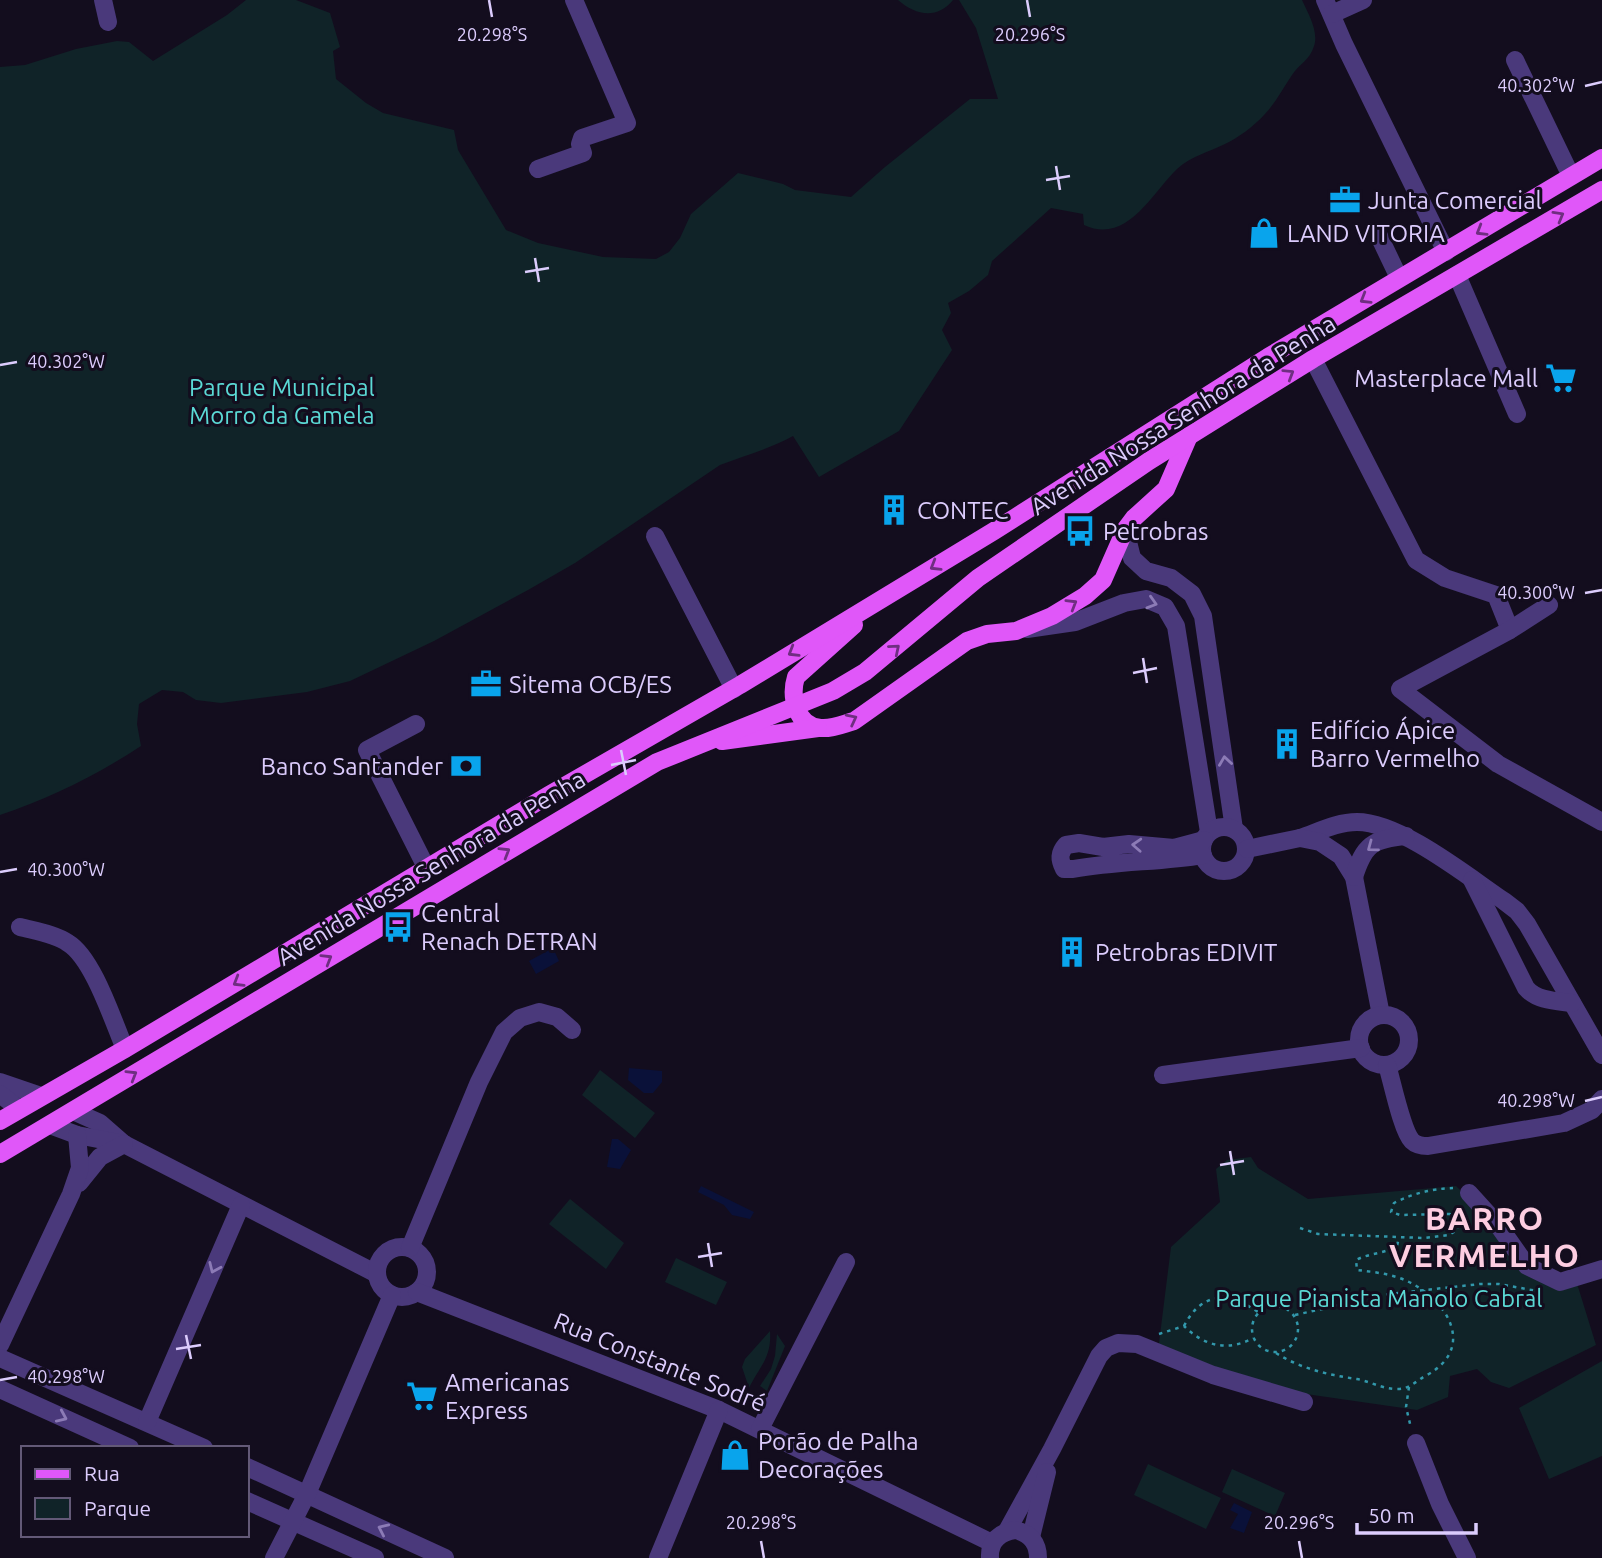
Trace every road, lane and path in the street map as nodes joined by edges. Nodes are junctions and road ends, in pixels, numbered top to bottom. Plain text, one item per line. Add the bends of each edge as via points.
1 (103, 0) edge
2 (574, 0) edge
3 (1363, 0) edge
4 (1328, 7) edge
5 (108, 22) dead end
6 (1515, 60) dead end
7 (1602, 158) edge
8 (538, 169) dead end
9 (1571, 176) junction
10 (1602, 190) edge
11 (1379, 236) dead end
12 (1446, 252) junction
13 (1457, 275) junction
14 (1399, 278) junction
15 (1313, 359) junction
16 (1517, 414) dead end
17 (1189, 436) junction
18 (1121, 450) junction
19 (1149, 461) junction
20 (1153, 503) junction
21 (1125, 530) junction
22 (655, 536) dead end
23 (886, 597) junction
24 (1549, 605) dead end
25 (1510, 629) junction
26 (1016, 631) junction
27 (734, 688) junction
28 (794, 708) junction
29 (416, 724) dead end
30 (818, 728) junction
31 (701, 742) junction
32 (1602, 822) edge
33 (1234, 829) junction
34 (1406, 836) junction
35 (1300, 838) junction
36 (1205, 842) junction
37 (1247, 849) junction
38 (426, 869) junction
39 (1354, 877) junction
40 (1472, 880) junction
41 (20, 927) dead end
42 (1572, 1003) junction
43 (1381, 1015) junction
44 (572, 1030) dead end
45 (1361, 1048) junction
46 (125, 1049) junction
47 (1602, 1055) edge
48 (1387, 1065) junction
49 (1163, 1076) dead end
50 (0, 1082) edge
51 (0, 1094) edge
52 (41, 1096) junction
53 (1602, 1099) edge
54 (19, 1109) junction
55 (73, 1111) junction
56 (0, 1121) edge
57 (50, 1125) junction
58 (77, 1135) junction
59 (124, 1144) junction
60 (0, 1154) edge
61 (1469, 1193) joint
62 (71, 1194) junction
63 (241, 1205) junction
64 (1300, 1228) dead end
65 (1399, 1237) junction
66 (411, 1248) junction
67 (846, 1262) dead end
68 (1602, 1269) edge
69 (377, 1274) junction
70 (1422, 1290) junction
71 (417, 1292) junction
72 (1544, 1292) dead end
73 (392, 1295) junction
74 (1258, 1312) junction
75 (1295, 1315) junction
76 (1184, 1326) junction
77 (1253, 1338) junction
78 (1137, 1344) junction
79 (0, 1345) edge
80 (1276, 1353) junction
81 (0, 1358) edge
82 (1409, 1387) junction
83 (0, 1389) edge
84 (1304, 1402) dead end
85 (719, 1410) junction
86 (147, 1422) junction
87 (760, 1429) junction
88 (1416, 1443) joint
89 (126, 1446) edge
90 (200, 1446) edge
91 (1052, 1450) junction
92 (248, 1467) edge
93 (307, 1494) junction
94 (248, 1501) edge
95 (291, 1521) junction
96 (1007, 1531) junction
97 (1031, 1537) junction
98 (991, 1550) edge
99 (274, 1558) edge
100 (375, 1558) edge
101 (445, 1558) edge
102 (658, 1558) edge
103 (1038, 1558) edge
104 (1467, 1558) edge

1 - 5 street
2 - 8 street via 627,123 582,138 583,153
3 - 4 street
4 - 12 street
6 - 9 street
7 - 9 main road, Avenida Nossa Senhora da Penha
9 -> 12 main road, Avenida Nossa Senhora da Penha
13 -> 10 main road, Avenida Nossa Senhora da Penha
11 - 14 street
12 - 14 main road, Avenida Nossa Senhora da Penha
13 - 15 main road, Avenida Nossa Senhora da Penha
13 - 16 street
14 -> 18 main road, Avenida Nossa Senhora da Penha
17 -> 15 main road, Avenida Nossa Senhora da Penha
15 - 25 street via 1416,560 1445,578 1496,595
17 - 19 main road, Avenida Nossa Senhora da Penha
17 - 20 main road via 1174,475
18 - 19 main road via 1138,452
18 -> 23 main road, Avenida Nossa Senhora da Penha
19 - 20 main road via 1160,489
28 -> 19 main road, Avenida Nossa Senhora da Penha via 865,672 978,578
20 - 21 main road
26 -> 21 main road via 1052,616 1103,580
33 -> 21 street via 1203,616 1192,594 1171,578 1146,571 1132,558
22 - 27 street
23 -> 27 main road, Avenida Nossa Senhora da Penha
23 - 28 main road via 796,677
24 - 25 street
25 - 32 street via 1400,689 1498,764
30 -> 26 main road via 854,721 967,641
26 -> 36 street via 1075,622 1146,598 1165,607 1176,626
27 - 38 main road, Avenida Nossa Senhora da Penha
28 - 30 main road
28 - 31 main road, Avenida Nossa Senhora da Penha
29 - 38 street via 367,750
30 - 31 main road
55 -> 31 main road, Avenida Nossa Senhora da Penha via 657,762
33 - 36 street via 1217,827
33 - 37 street
34 - 35 street via 1386,826 1354,821
34 -> 39 street via 1386,837 1367,847
34 - 40 street
35 - 37 street
35 - 39 street via 1332,849
36 -> 36 street via 1174,848 1079,843 1066,845 1060,851 1060,861 1064,869 1166,861
36 - 37 street via 1210,867 1219,871 1238,867
38 -> 46 main road, Avenida Nossa Senhora da Penha
39 - 43 street
40 - 42 street via 1522,917
40 - 42 street via 1526,988 1541,998
41 - 46 street via 66,942 79,952
42 - 47 street
43 - 45 street via 1363,1026
43 - 48 street via 1400,1020 1409,1037 1404,1055
44 - 66 street via 557,1017 539,1012 520,1018 505,1032 479,1082
45 - 48 street via 1371,1061
45 - 49 street
46 - 52 main road, Avenida Nossa Senhora da Penha
48 - 53 street via 1405,1129 1419,1145 1564,1123 1592,1110
50 - 52 street
51 - 54 street
52 - 54 main road, Avenida Nossa Senhora da Penha
52 - 55 main road
54 - 56 main road, Avenida Nossa Senhora da Penha
54 - 57 main road
55 - 57 main road, Avenida Nossa Senhora da Penha
55 - 59 street via 100,1123
57 - 58 street
57 - 60 main road, Avenida Nossa Senhora da Penha
58 - 59 street
58 - 62 street via 80,1168
59 - 62 street via 100,1157
59 - 63 street
61 - 65 path via 1452,1188 1424,1191 1394,1203 1391,1212 1400,1215 1450,1214 1458,1223 1449,1235
61 - 68 street via 1527,1266 1560,1282
62 - 79 street
63 - 69 street
63 -> 86 street
64 - 65 path via 1318,1234
65 - 70 path via 1397,1246 1388,1251 1356,1260 1356,1270 1394,1276
66 - 69 street via 401,1246 383,1255
66 - 71 street via 422,1255 427,1268
67 - 87 street
69 - 73 street
70 - 72 path via 1499,1284
70 - 75 path
70 - 82 path via 1447,1318 1455,1338 1438,1369
71 - 73 street
71 - 85 street, Rua Constante Sodré
73 - 93 street
74 - 75 path via 1270,1305 1284,1306
74 - 76 path via 1231,1297 1219,1298 1196,1309
74 - 77 path via 1252,1324
75 - 80 path via 1297,1340
76 - 77 path via 1216,1346
76 - 78 path
77 - 80 path via 1262,1349
78 - 84 street via 1213,1375
78 - 91 street via 1118,1343 1099,1356
80 - 82 path via 1316,1371 1376,1387
81 - 86 street
82 - 88 path via 1407,1417
83 -> 89 street
85 - 87 street, Rua Constante Sodré
85 - 102 street
86 - 90 street
87 - 98 street, Rua Constante Sodré
88 - 104 street
91 - 96 street
91 - 97 street
92 - 93 street
93 - 95 street
101 -> 93 street
94 - 95 street
95 - 99 street
95 - 100 street
96 - 97 street
96 - 98 street via 998,1536
97 - 103 street

